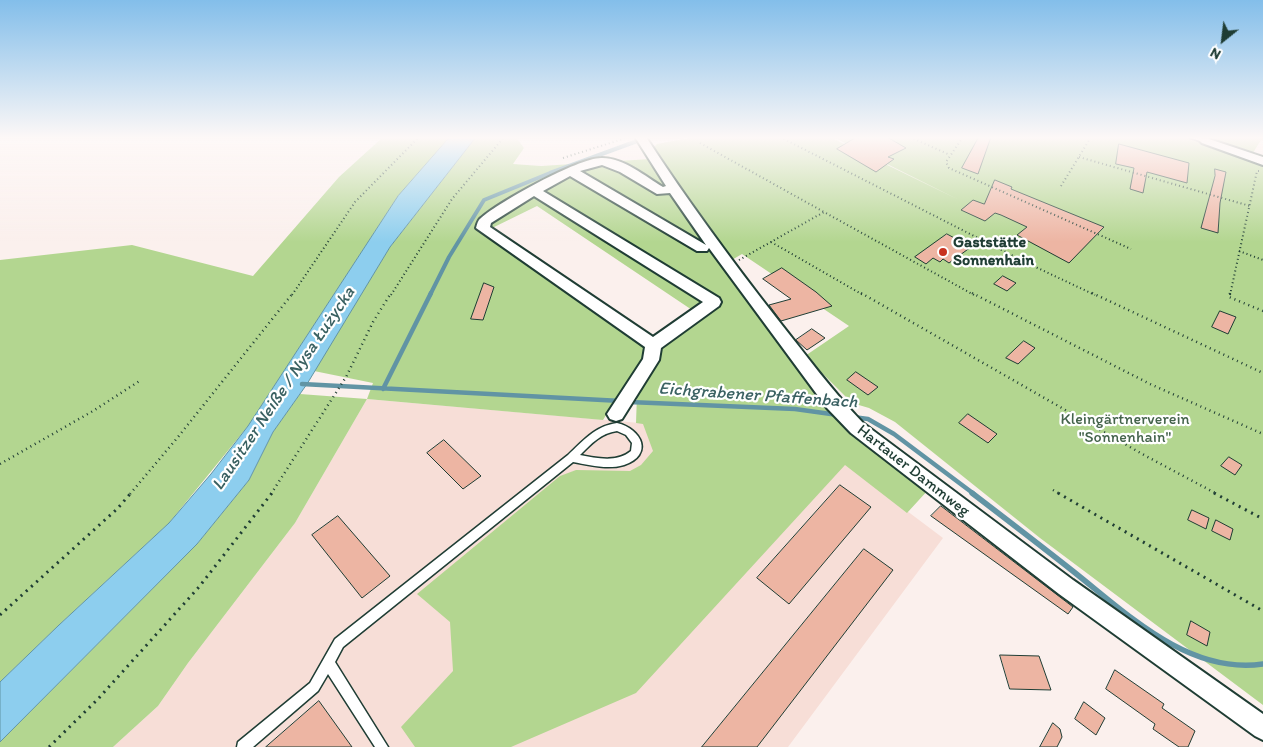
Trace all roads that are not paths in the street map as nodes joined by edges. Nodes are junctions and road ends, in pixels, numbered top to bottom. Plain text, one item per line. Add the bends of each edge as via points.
1 (569, 172) edge
2 (572, 172) edge
3 (627, 172) edge
4 (662, 172) edge
5 (672, 188) junction
6 (534, 191) junction
7 (702, 248) dead end
8 (653, 345) junction
9 (837, 408) joint
10 (616, 414) dead end
11 (854, 424) joint
12 (571, 458) junction
13 (328, 663) junction
14 (1263, 728) edge
15 (243, 747) edge
16 (382, 747) edge

1 - 6 street
2 - 7 street
3 - 5 street via 661,191
4 - 5 street, Hartauer Dammweg
5 - 9 street, Hartauer Dammweg
6 - 8 street via 485,221 483,228
6 - 8 street via 714,302
8 - 10 street via 651,360
9 - 11 street, Hartauer Dammweg
11 - 14 street, Hartauer Dammweg via 1066,587
12 - 12 lane via 601,431 612,427 630,431 637,444 633,456 627,460
12 - 13 lane via 339,643
13 - 15 lane via 314,687
13 - 16 lane

